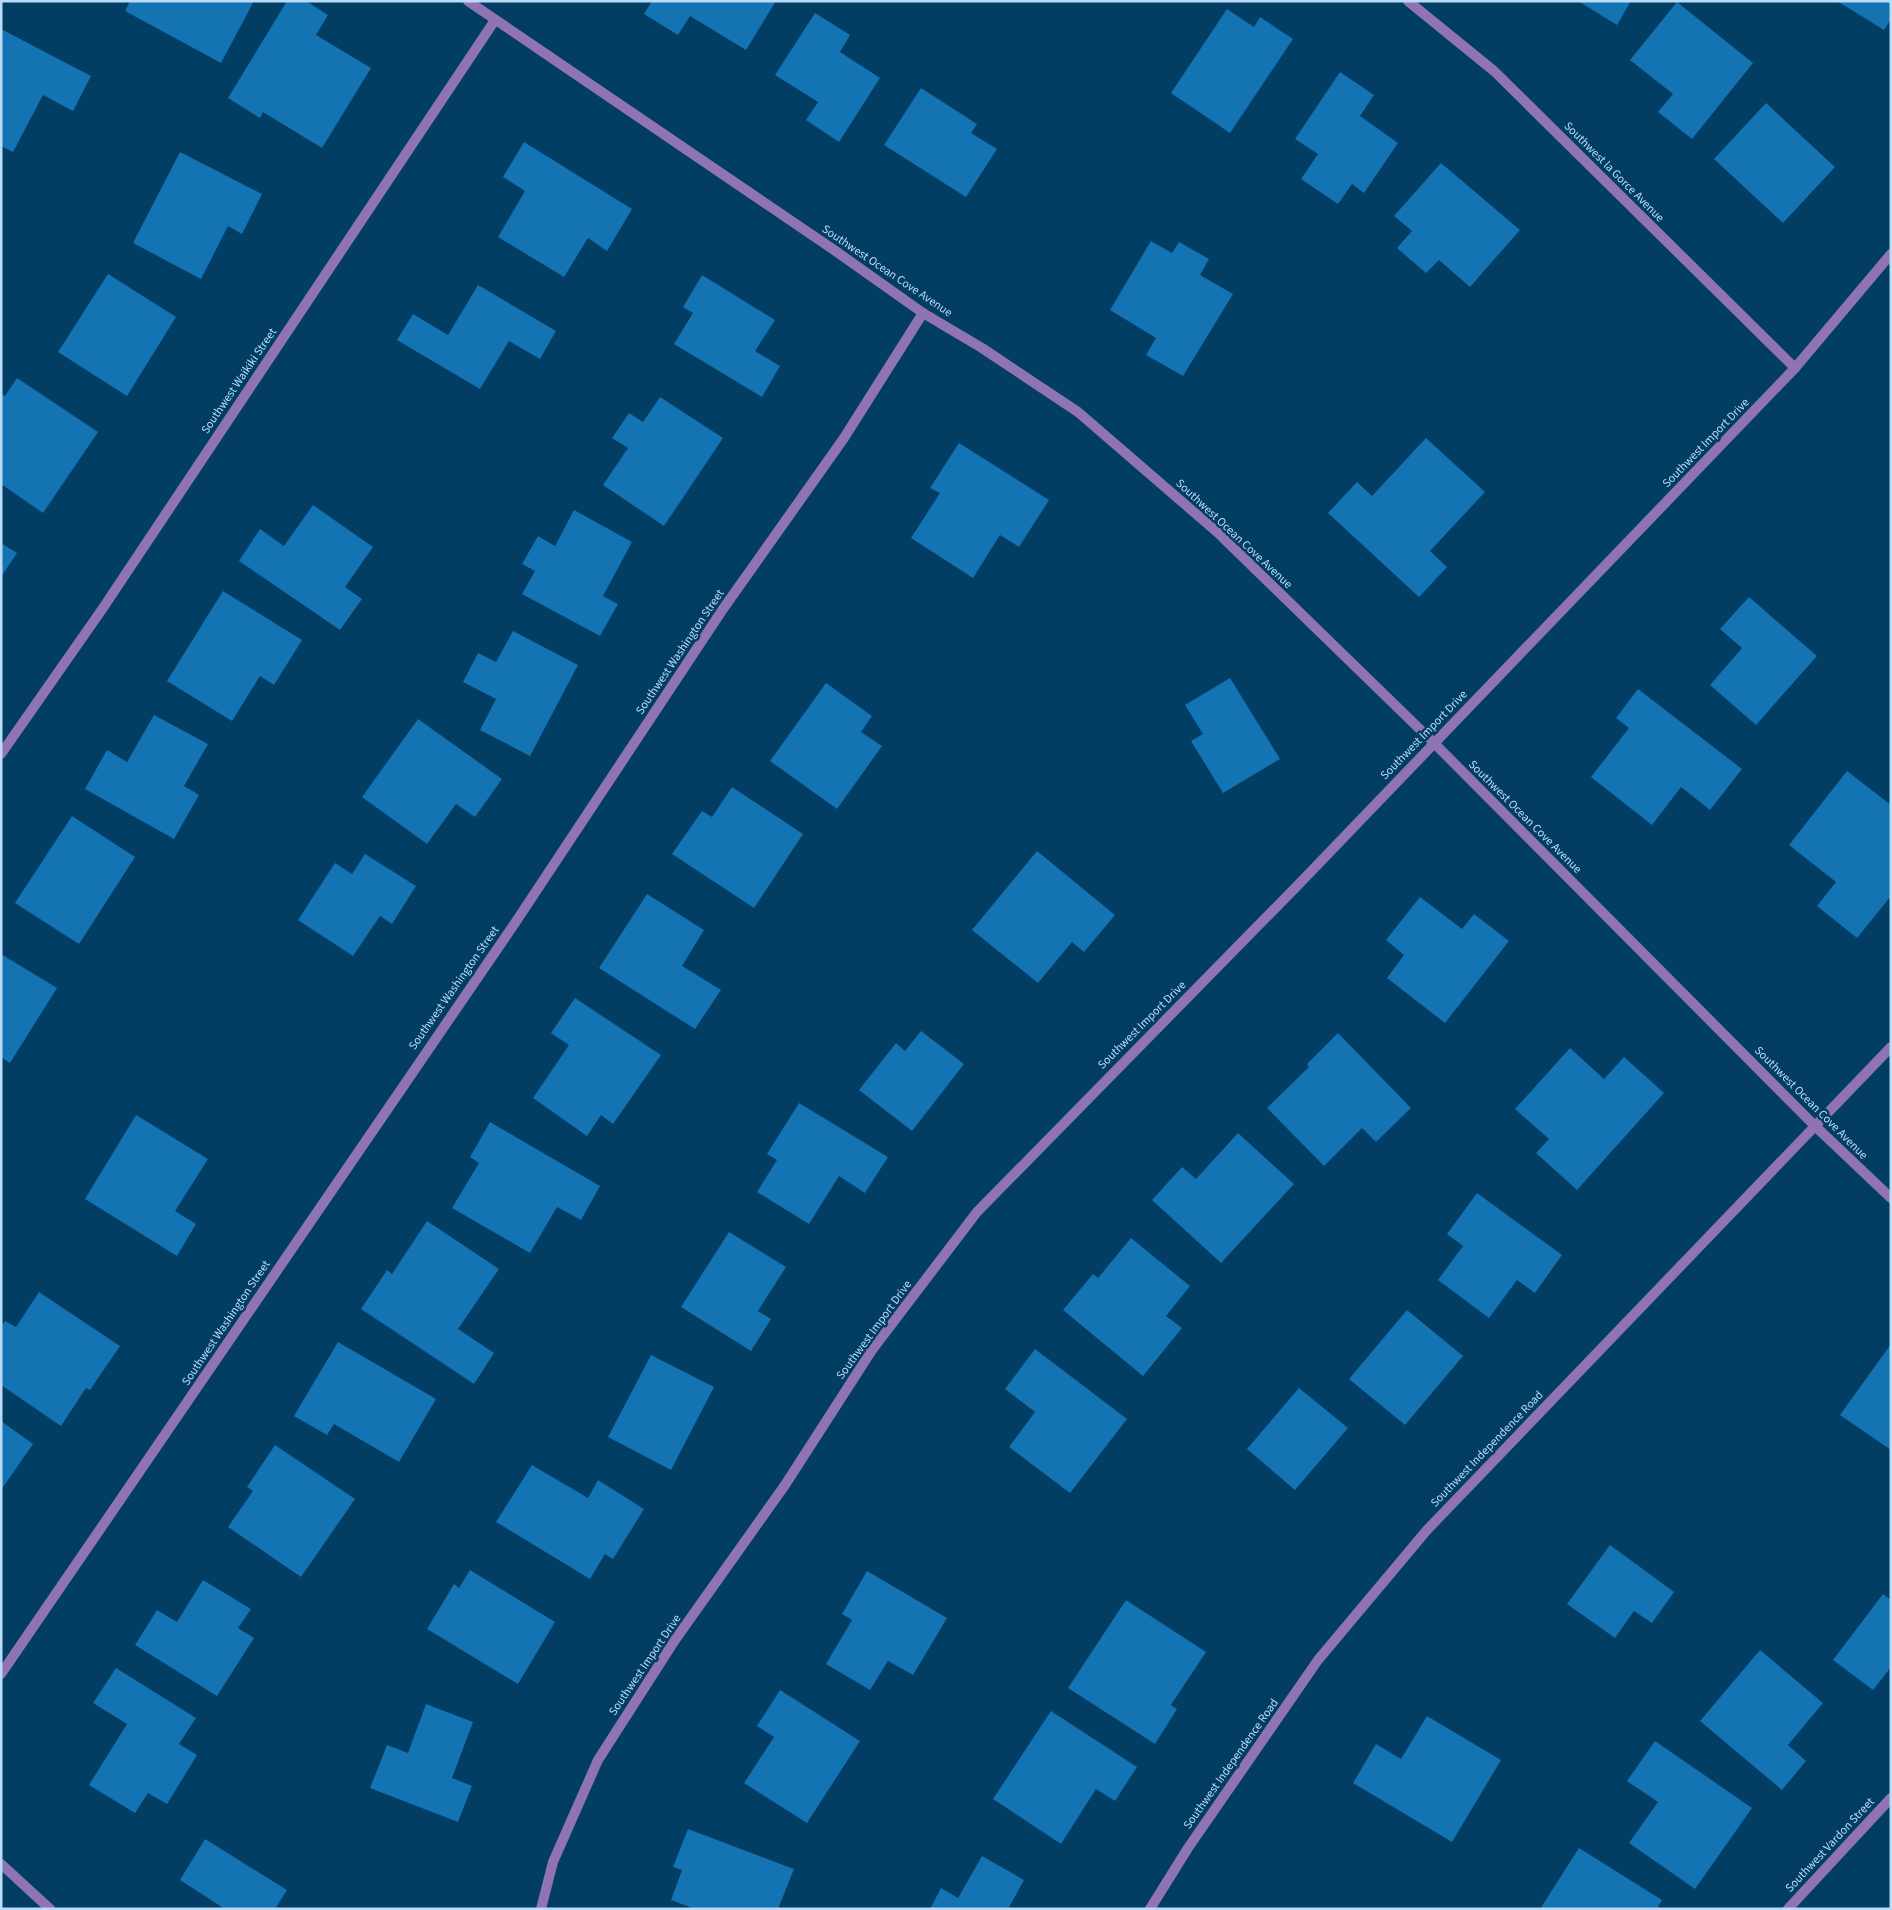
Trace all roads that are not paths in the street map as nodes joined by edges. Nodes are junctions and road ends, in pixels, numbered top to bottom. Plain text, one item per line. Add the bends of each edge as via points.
1 (468, 1) edge
2 (1413, 3) edge
3 (495, 20) junction
4 (1891, 254) edge
5 (923, 313) junction
6 (1795, 368) junction
7 (1433, 742) junction
8 (1, 754) edge
9 (1891, 1047) edge
10 (1814, 1125) junction
11 (1891, 1198) edge
12 (1, 1674) edge
13 (1891, 1798) edge
14 (1, 1864) edge
15 (50, 1909) edge
16 (540, 1909) edge
17 (1150, 1909) edge
18 (1788, 1909) edge

1 - 3 street, Southwest Ocean Cove Avenue
2 - 6 street, Southwest la Gorce Avenue via 1494,72
3 - 5 street, Southwest Ocean Cove Avenue
3 - 8 street, Southwest Waikiki Street via 108,600
4 - 6 street, Southwest Import Drive
5 - 7 street, Southwest Ocean Cove Avenue via 1078,412 1217,532
5 - 12 street, Southwest Washington Street via 844,438 728,602 515,923
6 - 7 street, Southwest Import Drive
7 - 10 street, Southwest Ocean Cove Avenue
7 - 16 street, Southwest Import Drive via 1298,885 977,1212 872,1350 785,1485 675,1640 598,1760 553,1862
9 - 10 street, Southwest Independence Road
10 - 11 street, Southwest Ocean Cove Avenue
10 - 17 street, Southwest Independence Road via 1427,1530 1318,1660 1188,1848
13 - 18 street, Southwest Vardon Street
14 - 15 street

